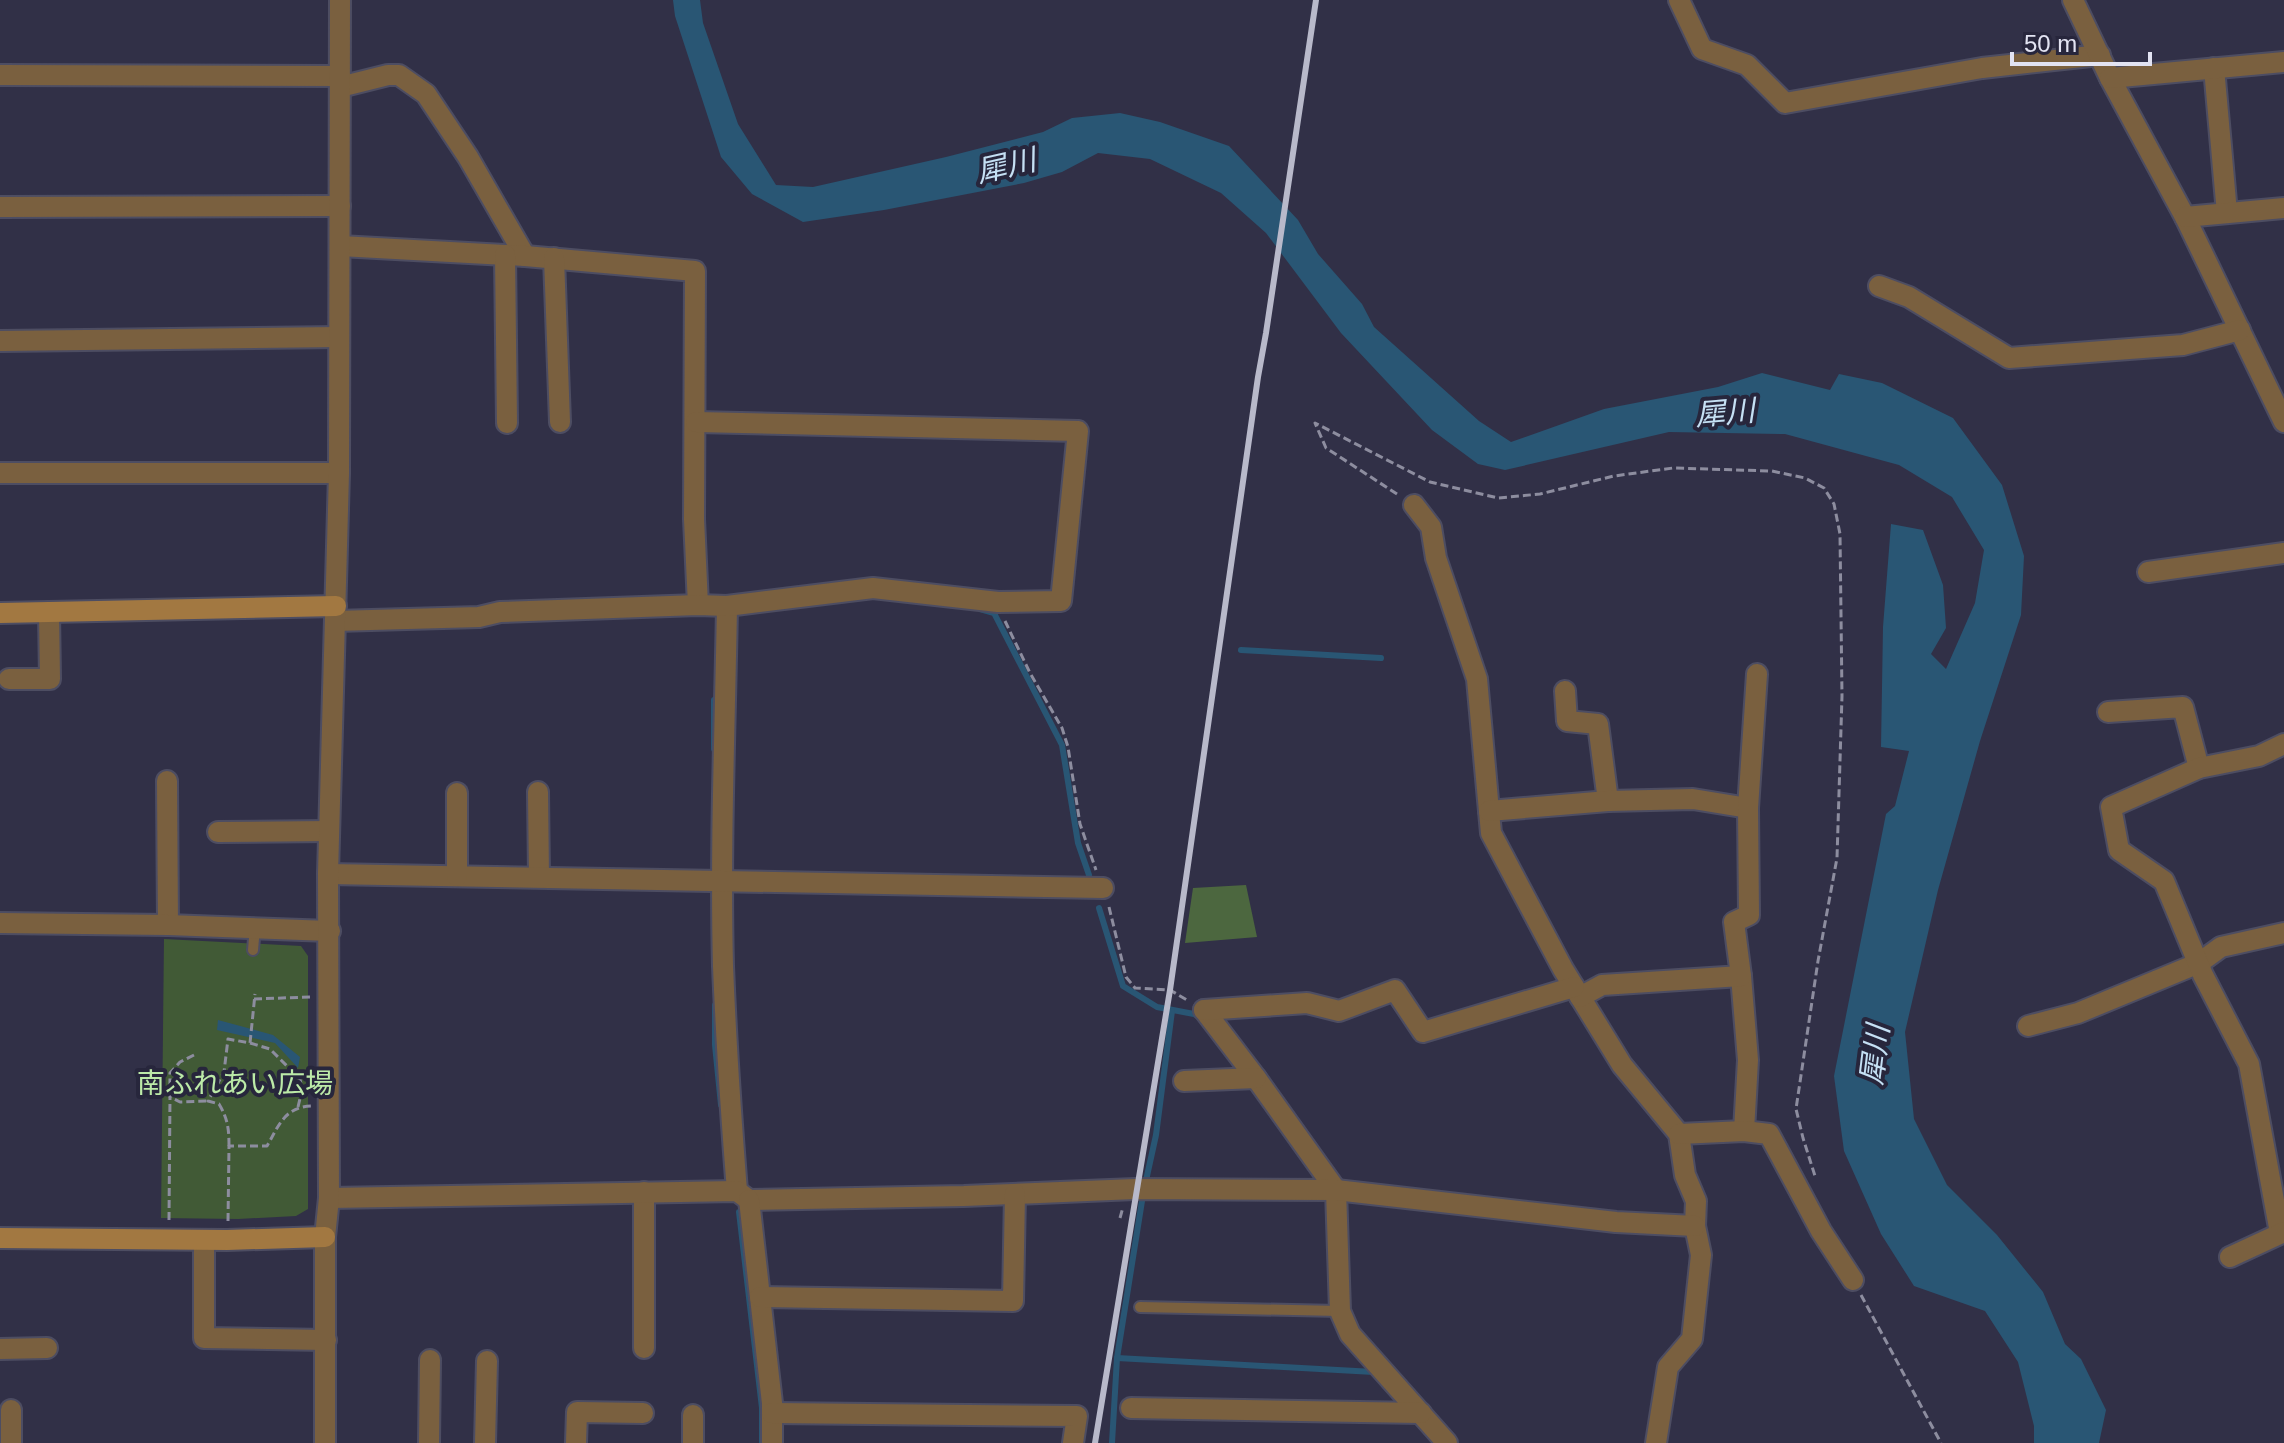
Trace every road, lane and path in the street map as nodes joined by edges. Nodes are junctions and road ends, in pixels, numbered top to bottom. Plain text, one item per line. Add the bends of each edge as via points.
1 (340, 0) edge
2 (1679, 0) edge
3 (2073, 0) edge
4 (2100, 55) junction
5 (2284, 62) edge
6 (2214, 68) junction
7 (0, 75) edge
8 (2110, 78) junction
9 (340, 82) junction
10 (340, 206) junction
11 (0, 207) edge
12 (2284, 208) edge
13 (2227, 213) junction
14 (2185, 217) junction
15 (340, 246) junction
16 (515, 255) junction
17 (554, 258) junction
18 (1879, 286) dead end
19 (2240, 330) junction
20 (339, 337) junction
21 (0, 341) edge
22 (560, 422) dead end
23 (696, 422) junction
24 (2284, 422) edge
25 (507, 423) dead end
26 (0, 473) edge
27 (339, 473) junction
28 (1414, 505) joint
29 (2284, 553) edge
30 (2148, 572) dead end
31 (998, 602) junction
32 (698, 605) junction
33 (727, 606) junction
34 (49, 612) junction
35 (0, 613) edge
36 (336, 613) junction
37 (1757, 674) dead end
38 (9, 679) dead end
39 (1565, 691) dead end
40 (2108, 712) dead end
41 (2284, 744) edge
42 (2199, 768) junction
43 (167, 781) dead end
44 (538, 792) dead end
45 (457, 793) dead end
46 (1608, 801) junction
47 (1748, 808) junction
48 (1489, 811) junction
49 (329, 831) junction
50 (218, 832) dead end
51 (328, 874) junction
52 (457, 876) junction
53 (539, 877) junction
54 (722, 882) junction
55 (1103, 888) junction
56 (0, 923) edge
57 (168, 925) junction
58 (255, 927) junction
59 (330, 931) junction
60 (2284, 933) edge
61 (253, 950) dead end
62 (2199, 963) junction
63 (1741, 976) junction
64 (1577, 992) junction
65 (327, 996) junction
66 (1204, 1010) junction
67 (2028, 1026) dead end
68 (250, 1043) junction
69 (194, 1055) dead end
70 (1256, 1078) junction
71 (1184, 1081) dead end
72 (170, 1097) junction
73 (208, 1101) junction
74 (329, 1106) junction
75 (298, 1107) junction
76 (1744, 1131) junction
77 (1679, 1134) junction
78 (229, 1146) junction
79 (1815, 1176) dead end
80 (1336, 1190) junction
81 (644, 1192) junction
82 (1015, 1194) junction
83 (743, 1196) junction
84 (329, 1198) junction
85 (1695, 1226) junction
86 (2282, 1232) edge
87 (325, 1237) junction
88 (0, 1238) edge
89 (169, 1240) junction
90 (204, 1240) junction
91 (227, 1240) junction
92 (2230, 1257) dead end
93 (1853, 1280) joint
94 (760, 1297) junction
95 (1140, 1307) dead end
96 (1340, 1311) junction
97 (326, 1340) junction
98 (47, 1348) dead end
99 (644, 1348) dead end
100 (0, 1349) edge
101 (430, 1360) dead end
102 (487, 1361) dead end
103 (1131, 1408) dead end
104 (11, 1410) dead end
105 (643, 1413) dead end
106 (772, 1413) junction
107 (693, 1415) dead end
108 (1427, 1427) edge
109 (11, 1443) edge
110 (325, 1443) edge
111 (429, 1443) edge
112 (485, 1443) edge
113 (576, 1443) edge
114 (693, 1443) edge
115 (772, 1443) edge
116 (1073, 1443) edge
117 (1447, 1443) edge
118 (1656, 1443) edge
119 (1941, 1443) edge

1 - 9 street
2 - 4 street via 1702,49 1747,65 1785,103 1982,68
3 - 4 street
4 - 8 street
5 - 6 street
6 - 8 street
6 - 13 street
7 - 9 street
8 - 14 street
9 - 10 street
9 - 16 street via 399,75 426,94 468,157
10 - 11 street
10 - 15 street
12 - 13 street
13 - 14 street
14 - 19 street
15 - 16 street
15 - 20 street
16 - 17 street
16 - 25 street
17 - 22 street
17 - 23 street via 695,271
18 - 19 street via 1909,297 2009,358 2183,345
19 - 24 street
20 - 21 street
20 - 27 street
23 - 31 street via 1078,431 1061,601
23 - 32 street
26 - 27 street
27 - 36 street
28 - 48 street via 1431,527 1436,558 1477,679
28 - 79 path via 1326,448 1315,423 1430,482 1498,498 1673,468 1772,471 1805,478 1824,488 1834,504 1840,534 1842,696 1837,858 1796,1109
29 - 30 street
31 - 33 street via 873,588
31 - 55 path via 1009,633 1062,728 1080,824
32 - 33 street
32 - 36 street via 479,617
33 - 54 street
34 - 35 street
34 - 36 street
34 - 38 street via 50,679
36 - 49 street
37 - 47 street
39 - 46 street via 1567,721 1598,724
40 - 42 street via 2183,707
41 - 42 street via 2259,756
42 - 62 street via 2111,807 2119,850 2164,881
43 - 57 street
44 - 53 street
45 - 52 street
46 - 47 street via 1693,799
46 - 48 street
47 - 63 street via 1749,915 1734,922
48 - 64 street via 1491,833
49 - 50 street
49 - 51 street
51 - 52 street
51 - 59 street
52 - 53 street
53 - 54 street
54 - 55 street
54 - 83 street via 728,1075
55 - 66 path via 1126,977 1135,988 1170,990
56 - 57 street
57 - 58 street
58 - 59 street
58 - 61 lane
59 - 65 street
60 - 62 street via 2221,947
62 - 67 street via 2078,1013
62 - 86 street via 2249,1064
63 - 64 street via 1602,985
63 - 76 street via 1748,1060
64 - 66 street via 1423,1032 1395,990 1339,1011 1307,1003
64 - 77 street via 1622,1065
65 - 68 path via 254,996
65 - 74 street
66 - 70 street
68 - 73 path via 228,1039 224,1072
68 - 75 path via 270,1049 300,1079
69 - 72 path via 170,1073
70 - 71 street
70 - 80 street
72 - 73 path
72 - 89 path
73 - 78 path via 224,1112
74 - 75 path
74 - 84 street
75 - 78 path via 282,1120 267,1146
76 - 77 street
76 - 93 street via 1769,1134
77 - 85 street via 1685,1175 1696,1201
78 - 91 path
80 - 82 street
80 - 85 street
80 - 96 street
81 - 83 street
81 - 84 street
81 - 99 street
82 - 83 street
82 - 94 street via 1013,1301
83 - 94 street
84 - 87 street
85 - 118 street via 1701,1255 1692,1339 1668,1367
86 - 92 street
87 - 91 street
87 - 97 street
88 - 89 street
89 - 90 street
90 - 91 street
90 - 97 street via 204,1338
93 - 119 path
94 - 106 street
95 - 96 lane
96 - 108 street via 1350,1334
97 - 110 street
98 - 100 street
101 - 111 street
102 - 112 street
103 - 108 street
104 - 109 street
105 - 113 street via 577,1412
106 - 115 street
106 - 116 street via 1077,1416
107 - 114 street
108 - 117 street

